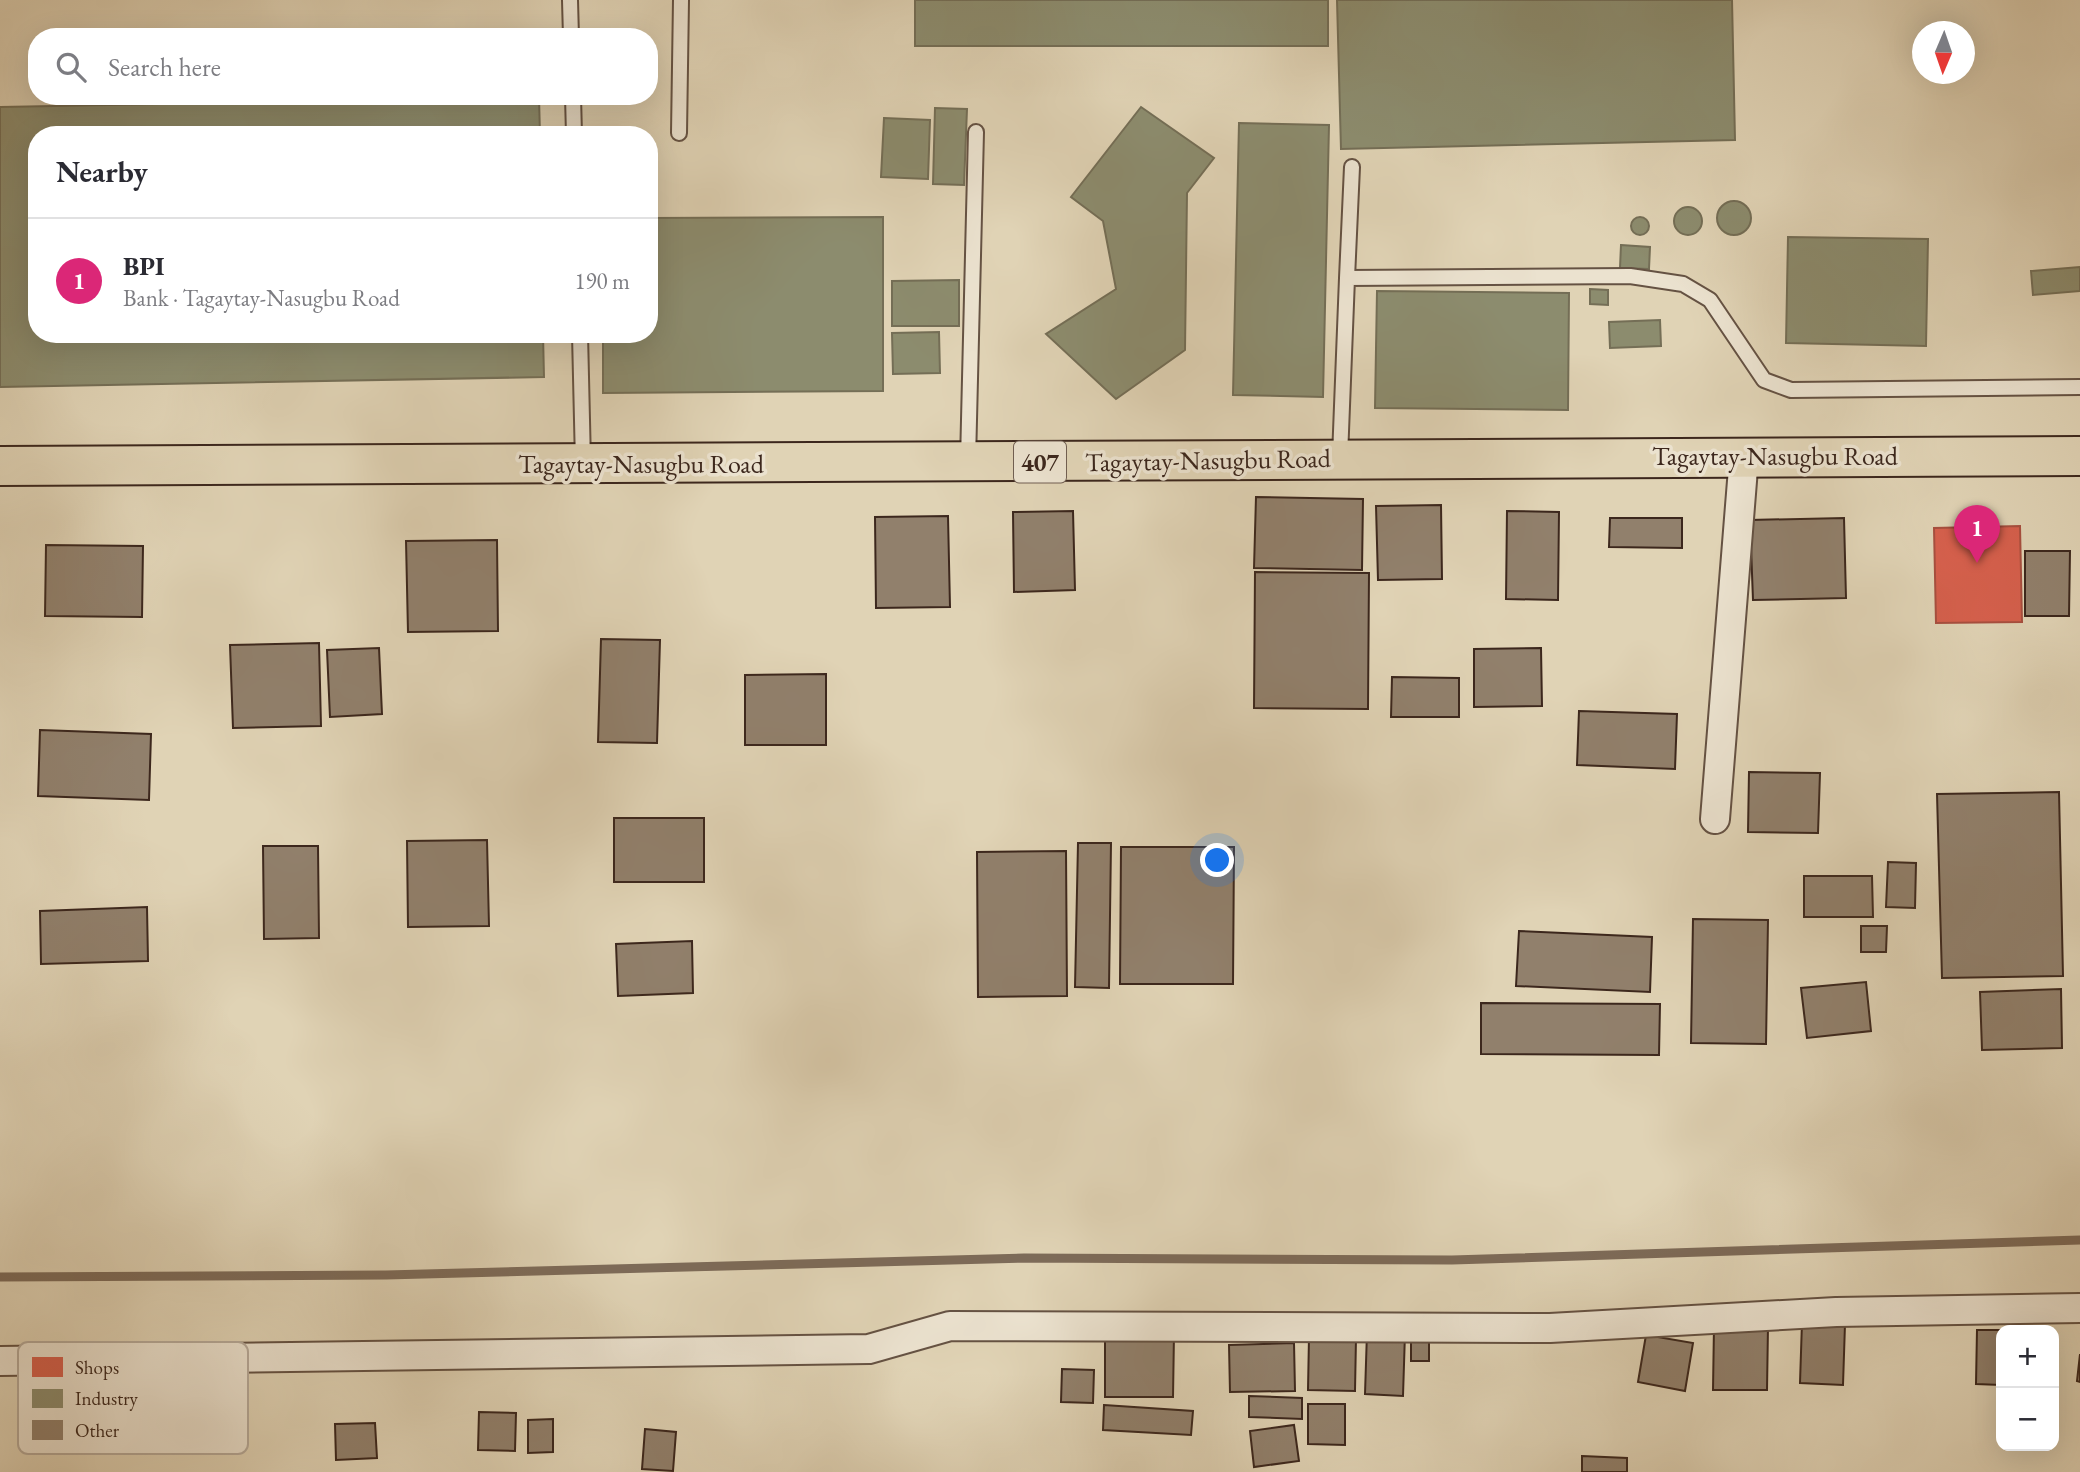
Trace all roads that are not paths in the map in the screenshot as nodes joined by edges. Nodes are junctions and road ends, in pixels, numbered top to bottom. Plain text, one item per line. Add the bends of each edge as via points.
1 (570, 0) edge
2 (681, 0) edge
3 (571, 28) edge
4 (573, 105) edge
5 (574, 126) edge
6 (976, 132) dead end
7 (680, 133) dead end
8 (1352, 167) dead end
9 (1346, 278) junction
10 (580, 343) edge
11 (2080, 387) edge
12 (1745, 456) junction
13 (2080, 456) edge
14 (1340, 459) junction
15 (968, 463) junction
16 (583, 464) junction
17 (0, 466) edge
18 (1714, 819) dead end
19 (2080, 1308) edge
20 (248, 1358) edge
21 (0, 1361) edge
22 (18, 1361) edge

1 - 3 lane
2 - 7 lane
4 - 5 lane
6 - 15 lane
8 - 9 lane
9 - 11 lane via 1630,276 1683,284 1710,300 1765,380 1791,390
9 - 14 lane
10 - 16 lane
12 - 13 main road, Tagaytay-Nasugbu Road / 407
12 - 14 main road, Tagaytay-Nasugbu Road / 407
12 - 18 street
14 - 15 main road, Tagaytay-Nasugbu Road / 407
15 - 16 main road, Tagaytay-Nasugbu Road / 407
16 - 17 main road, Tagaytay-Nasugbu Road / 407
19 - 20 street via 1836,1312 1550,1328 950,1326 869,1349
21 - 22 street

